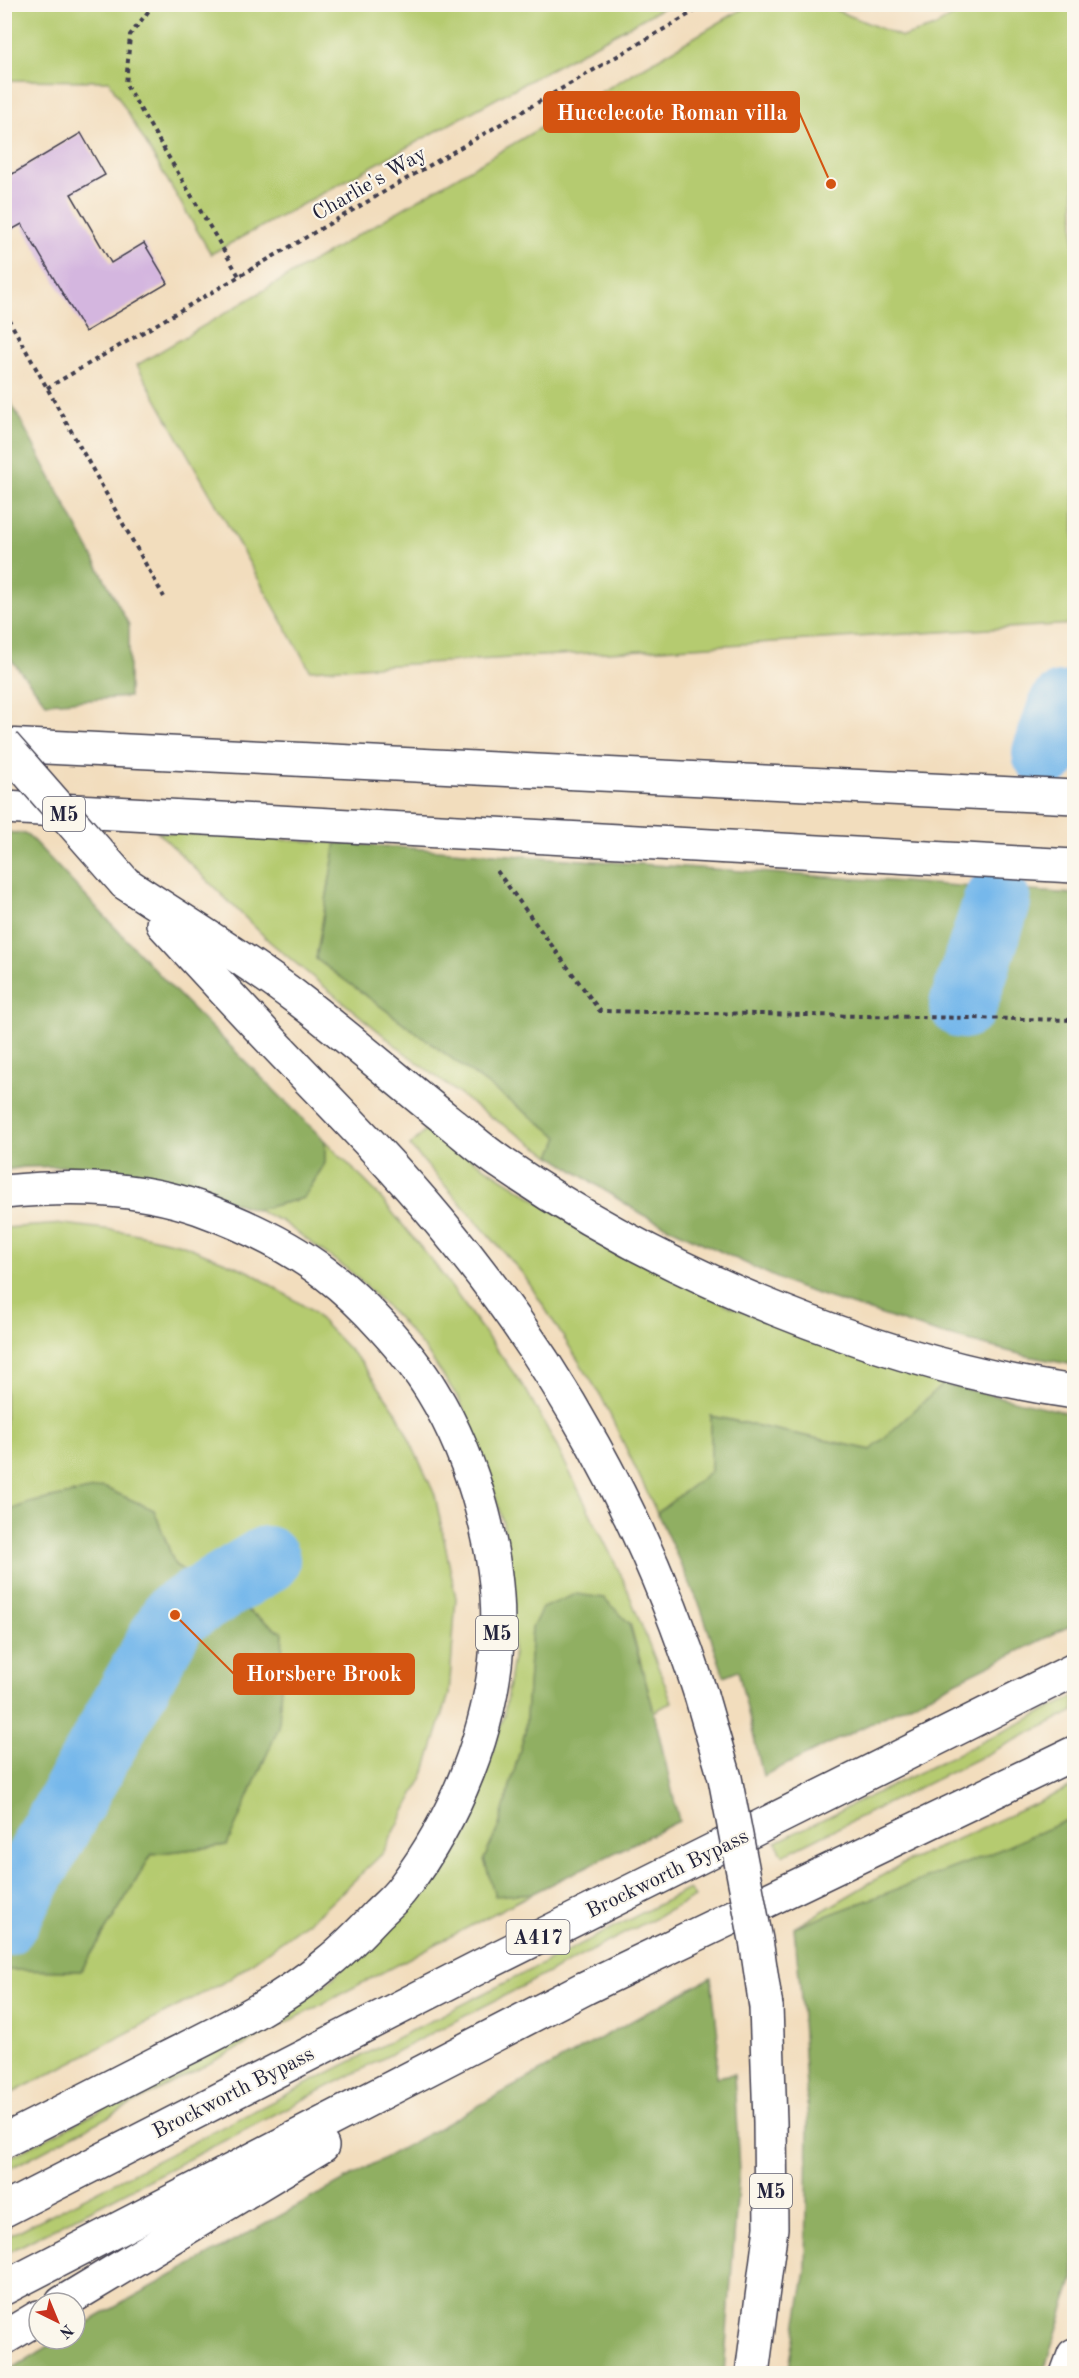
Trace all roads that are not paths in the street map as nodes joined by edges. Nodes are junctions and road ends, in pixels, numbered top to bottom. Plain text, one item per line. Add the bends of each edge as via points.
1 (4, 745) edge
2 (1074, 797) edge
3 (4, 807) edge
4 (1074, 866) edge
5 (125, 883) junction
6 (4, 1192) edge
7 (1074, 1392) edge
8 (1074, 1670) edge
9 (1074, 1753) edge
10 (585, 1988) junction
11 (4, 2141) edge
12 (4, 2210) edge
13 (4, 2288) edge
14 (82, 2291) edge
15 (27, 2324) edge
16 (4, 2338) edge
17 (1074, 2355) edge
18 (752, 2373) edge
19 (1067, 2373) edge

1 - 2 main road
1 - 5 main road, M5, bridge
3 - 4 main road
5 - 7 main road, M5 via 297,998 501,1163 596,1223 788,1314 878,1346
5 - 18 main road, M5, bridge via 356,1126 440,1222 510,1312 570,1403 639,1533 681,1633 725,1778 766,2007 771,2228
6 - 11 main road, M5 via 90,1188 142,1194 195,1207 249,1228 327,1274 399,1345 432,1390 457,1437 489,1539 497,1641 480,1739 462,1787 402,1889 364,1929 327,1963 262,2007
8 - 12 main road, Brockworth Bypass / A417
9 - 10 main road
10 - 13 main road
10 - 14 main road
15 - 16 main road
17 - 19 main road

